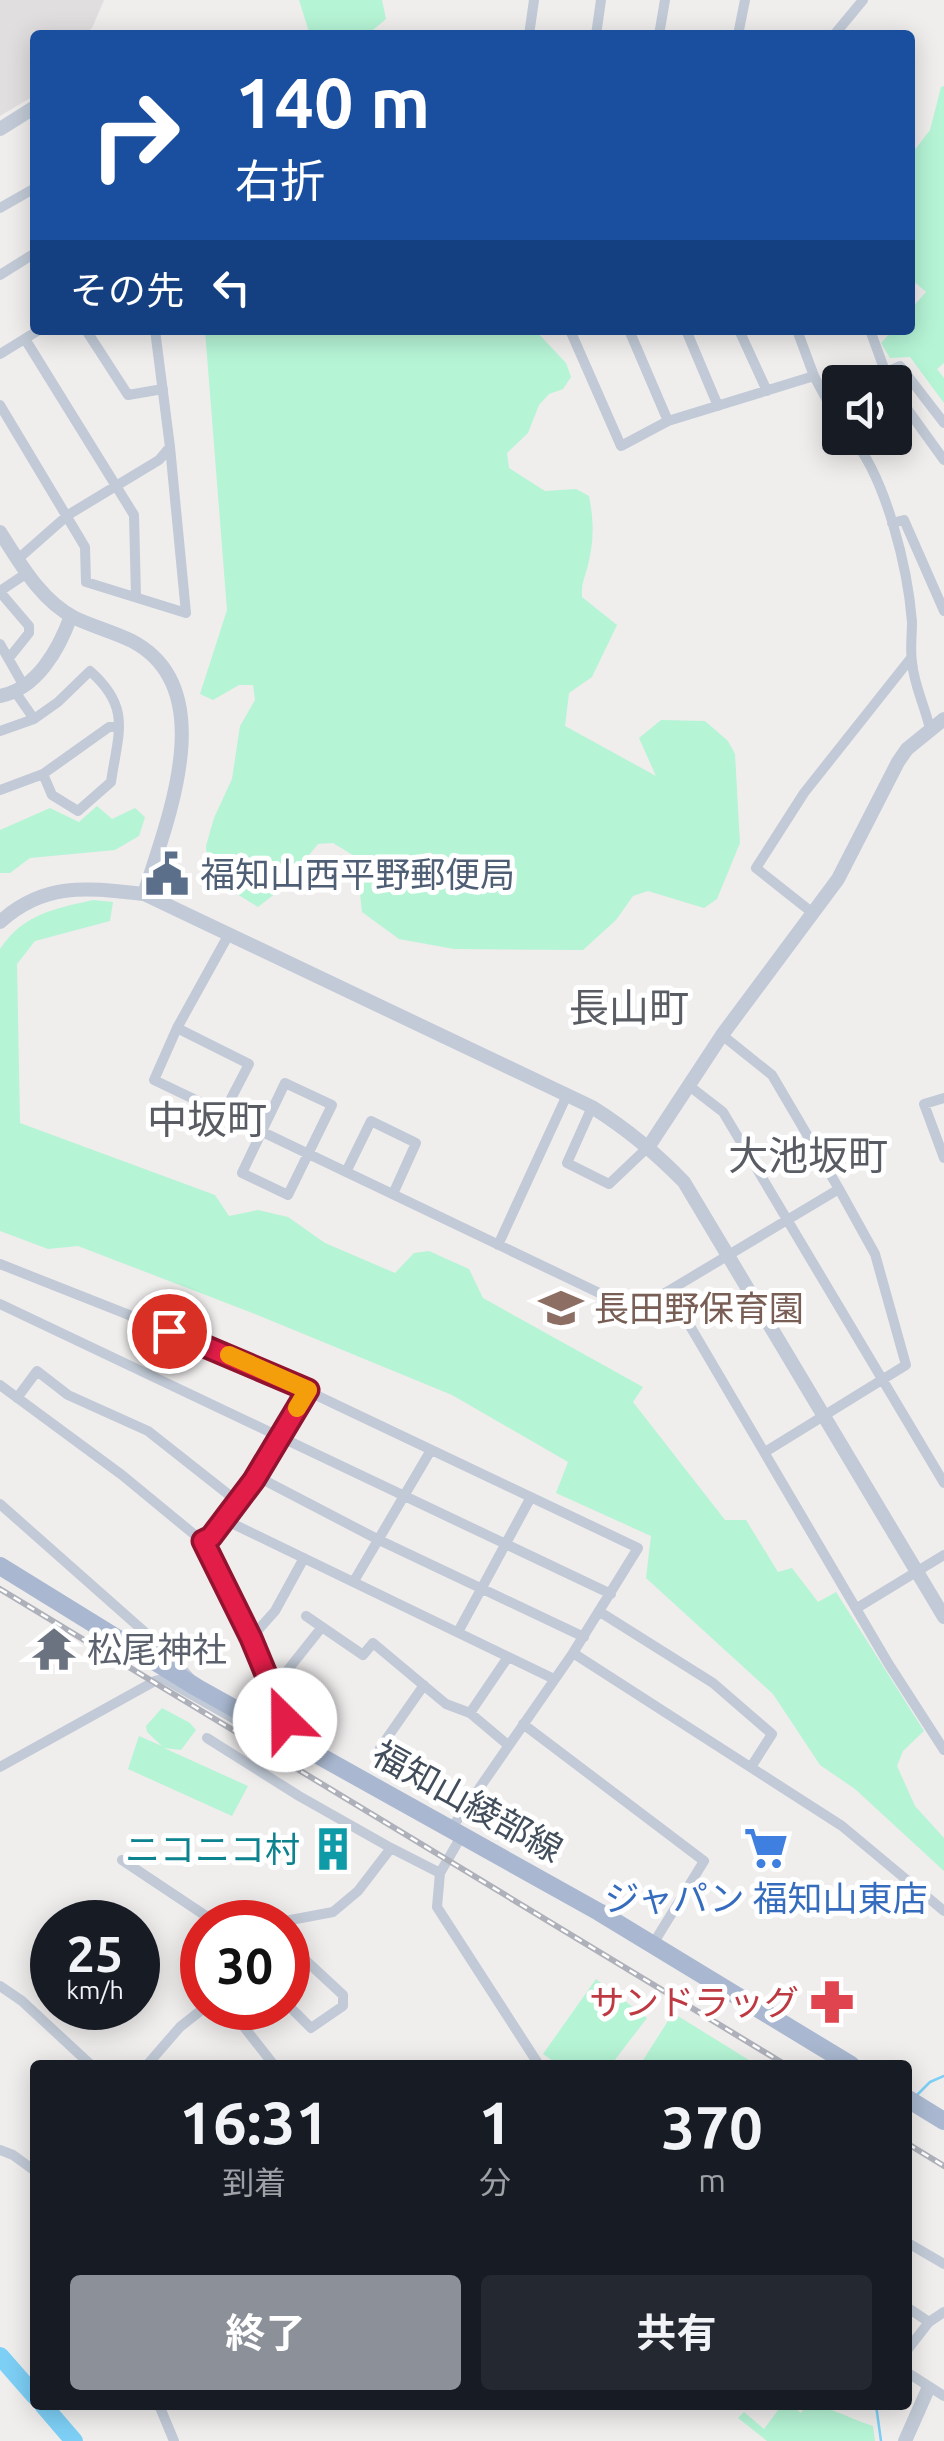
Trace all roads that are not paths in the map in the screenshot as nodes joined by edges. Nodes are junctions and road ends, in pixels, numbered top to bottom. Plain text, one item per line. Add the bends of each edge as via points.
1 (534, 0) edge
2 (601, 0) edge
3 (665, 0) edge
4 (744, 0) edge
5 (863, 0) edge
6 (530, 30) edge
7 (597, 30) edge
8 (660, 30) edge
9 (739, 30) edge
10 (838, 30) edge
11 (30, 110) edge
12 (0, 129) edge
13 (30, 191) edge
14 (0, 208) edge
15 (30, 257) edge
16 (0, 275) edge
17 (32, 335) edge
18 (89, 335) edge
19 (155, 335) edge
20 (577, 335) edge
21 (631, 335) edge
22 (688, 335) edge
23 (742, 335) edge
24 (799, 335) edge
25 (872, 335) edge
26 (25, 339) junction
27 (0, 354) edge
28 (882, 365) edge
29 (814, 376) junction
30 (912, 382) edge
31 (164, 389) junction
32 (767, 391) junction
33 (822, 391) edge
34 (0, 406) edge
35 (718, 406) junction
36 (912, 417) edge
37 (668, 421) junction
38 (944, 423) edge
39 (170, 447) junction
40 (866, 455) edge
41 (944, 460) edge
42 (118, 487) junction
43 (68, 515) junction
44 (892, 523) junction
45 (0, 532) edge
46 (22, 566) junction
47 (0, 591) edge
48 (136, 597) junction
49 (944, 611) edge
50 (72, 616) junction
51 (0, 644) edge
52 (9, 658) junction
53 (911, 658) junction
54 (20, 689) junction
55 (0, 696) edge
56 (34, 719) junction
57 (938, 723) edge
58 (118, 728) junction
59 (0, 730) edge
60 (43, 774) junction
61 (0, 790) edge
62 (144, 894) junction
63 (814, 914) junction
64 (0, 922) edge
65 (229, 934) junction
66 (177, 1028) junction
67 (722, 1035) junction
68 (688, 1085) junction
69 (567, 1095) junction
70 (944, 1098) edge
71 (592, 1107) junction
72 (224, 1112) junction
73 (262, 1130) junction
74 (649, 1146) junction
75 (308, 1154) junction
76 (944, 1158) edge
77 (346, 1172) junction
78 (839, 1189) junction
79 (392, 1194) junction
80 (786, 1222) junction
81 (498, 1245) junction
82 (727, 1255) junction
83 (0, 1264) edge
84 (670, 1292) junction
85 (0, 1304) edge
86 (882, 1381) junction
87 (0, 1385) edge
88 (308, 1390) junction
89 (17, 1398) junction
90 (823, 1415) junction
91 (280, 1436) junction
92 (431, 1450) junction
93 (765, 1452) junction
94 (256, 1476) junction
95 (944, 1484) edge
96 (404, 1495) junction
97 (531, 1497) junction
98 (238, 1502) junction
99 (0, 1504) edge
100 (225, 1520) junction
101 (378, 1540) junction
102 (203, 1541) junction
103 (505, 1544) junction
104 (944, 1555) edge
105 (304, 1558) junction
106 (0, 1566) edge
107 (915, 1570) junction
108 (354, 1582) junction
109 (480, 1589) junction
110 (611, 1594) junction
111 (857, 1608) junction
112 (600, 1612) junction
113 (306, 1616) dead end
114 (944, 1617) edge
115 (322, 1627) junction
116 (458, 1632) junction
117 (584, 1636) junction
118 (251, 1638) junction
119 (573, 1654) junction
120 (508, 1657) junction
121 (554, 1679) junction
122 (424, 1685) junction
123 (196, 1687) junction
124 (272, 1691) junction
125 (470, 1713) junction
126 (262, 1723) junction
127 (523, 1724) junction
128 (282, 1734) junction
129 (207, 1738) dead end
130 (508, 1745) junction
131 (380, 1748) dead end
132 (944, 1750) edge
133 (0, 1767) edge
134 (751, 1767) junction
135 (457, 1832) junction
136 (390, 1848) junction
137 (122, 1860) dead end
138 (440, 1873) junction
139 (183, 1900) edge
140 (944, 1911) edge
141 (310, 1916) edge
142 (653, 1944) junction
143 (310, 1964) edge
144 (0, 1986) edge
145 (310, 2027) edge
146 (180, 2028) edge
147 (246, 2030) edge
148 (86, 2060) edge
149 (151, 2060) edge
150 (270, 2060) edge
151 (536, 2060) edge
152 (843, 2060) edge
153 (912, 2102) edge
154 (944, 2122) edge
155 (0, 2150) edge
156 (30, 2167) edge
157 (912, 2246) edge
158 (944, 2264) edge
159 (912, 2311) edge
160 (944, 2312) edge
161 (929, 2322) junction
162 (912, 2344) edge
163 (912, 2377) edge
164 (928, 2389) junction
165 (944, 2396) edge
166 (161, 2410) edge
167 (174, 2441) edge
168 (905, 2441) edge

1 - 6 street
2 - 7 street
3 - 8 street
4 - 9 street
5 - 10 street
11 - 12 street
13 - 14 street
15 - 16 street
17 - 26 street
18 - 31 street via 128,396
19 - 31 street
20 - 37 street via 621,446
21 - 37 street
22 - 35 street
23 - 32 street
24 - 29 street
25 - 28 street
26 - 27 street
26 - 42 street
29 - 32 street
29 - 33 street
30 - 38 street
31 - 39 street
32 - 35 street
34 - 43 street
35 - 37 street
36 - 41 street
39 - 42 street
39 - 48 street via 186,613
40 - 44 street
42 - 43 street
42 - 48 street via 134,515
43 - 46 street
43 - 48 street via 85,547 86,582
44 - 49 street via 904,520
44 - 53 street via 912,621
45 - 46 street
46 - 47 street
46 - 50 street
47 - 52 street via 28,626
50 - 54 street via 51,657
50 - 62 street via 134,642 158,660 177,688 183,719 170,812
51 - 52 street
52 - 54 street
53 - 57 street via 917,695
53 - 63 street via 804,793 756,868
54 - 55 street
54 - 56 street
56 - 58 street via 90,672 109,688 120,712
56 - 59 street
57 - 63 street via 888,776
58 - 60 street via 109,727
58 - 60 street via 111,782 78,812 52,795
60 - 61 street
62 - 64 street via 80,887 40,897
62 - 65 street
63 - 67 street
65 - 66 street
65 - 69 street
66 - 72 street via 154,1080
66 - 72 street via 249,1064
67 - 68 street
67 - 78 street via 772,1075
68 - 74 street
68 - 80 street via 722,1112
69 - 71 street
69 - 81 street
70 - 76 street via 924,1104
71 - 74 street
71 - 74 street via 566,1163 608,1184
72 - 73 street
73 - 75 street
73 - 75 street via 242,1173 288,1195
73 - 75 street via 285,1083 332,1105
74 - 82 street via 684,1182
75 - 77 street
77 - 79 street
77 - 79 street via 371,1121 416,1143
78 - 80 street
78 - 86 street via 875,1254 906,1365
79 - 81 street
80 - 82 street
80 - 86 street
81 - 84 street via 632,1306
82 - 84 street
82 - 90 street
83 - 88 street
84 - 93 street
85 - 91 street
86 - 90 street
86 - 95 street
87 - 89 street
88 - 91 street
88 - 92 street
89 - 98 street via 37,1371 68,1394 148,1431
89 - 102 street
90 - 93 street
90 - 107 street
91 - 94 street
91 - 96 street
92 - 96 street
92 - 97 street
93 - 111 street
94 - 98 street
94 - 101 street
96 - 101 street
96 - 103 street
97 - 103 street
97 - 110 street via 638,1548
98 - 100 street
99 - 123 street via 174,1658
100 - 102 street
100 - 105 street
101 - 108 street
101 - 109 street
102 - 118 street
103 - 109 street
103 - 110 street
104 - 107 street
105 - 108 street
105 - 118 street via 275,1611
106 - 123 main road, 福知山綾部線
107 - 111 street
107 - 114 street
108 - 116 street
109 - 116 street
109 - 117 street
110 - 112 street
111 - 132 street
112 - 117 street
112 - 134 street via 713,1683 772,1734
113 - 115 street
115 - 122 street via 363,1655 372,1643
115 - 124 street
116 - 120 street
117 - 119 street
118 - 124 street
119 - 121 street
119 - 134 street
120 - 121 street
120 - 125 street
121 - 127 street
122 - 125 street
122 - 131 street
123 - 126 main road, 福知山綾部線
124 - 128 street via 285,1720
125 - 130 street
126 - 128 main road, 福知山綾部線
126 - 133 street via 252,1728 164,1679
127 - 130 street
127 - 142 street via 704,1861
128 - 135 main road, 福知山綾部線
129 - 136 street
130 - 135 street
134 - 140 street via 842,1826
135 - 138 street
135 - 142 main road, 福知山綾部線
136 - 138 street
136 - 141 street via 334,1912
137 - 139 street
138 - 151 street via 437,1906
142 - 152 main road, 福知山綾部線
143 - 145 street via 343,1995 343,2006
144 - 148 street
146 - 149 street
147 - 150 street
153 - 154 main road
155 - 156 street
157 - 158 street
159 - 161 street
160 - 161 street
161 - 162 street
163 - 164 street
164 - 165 street
164 - 168 street
166 - 167 street

